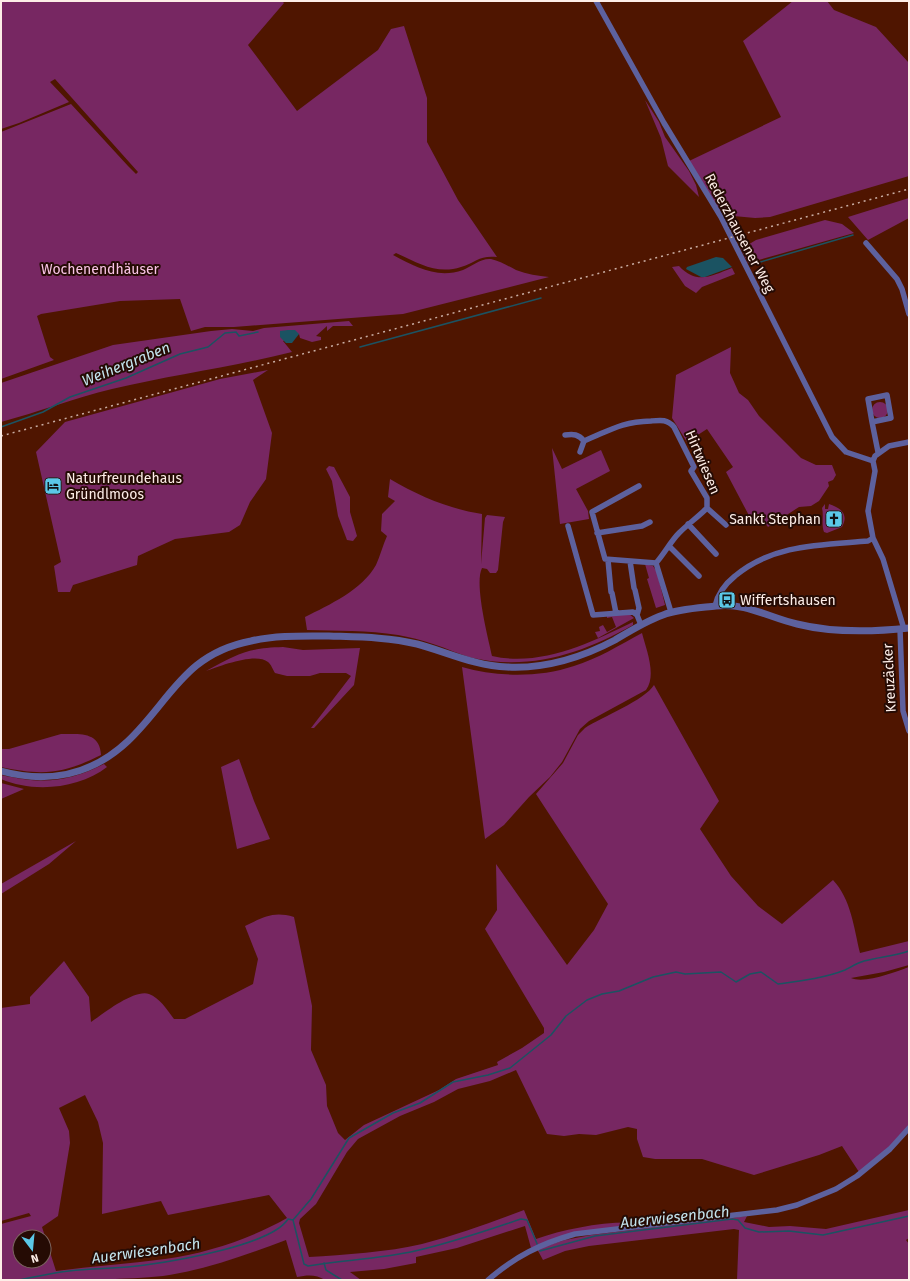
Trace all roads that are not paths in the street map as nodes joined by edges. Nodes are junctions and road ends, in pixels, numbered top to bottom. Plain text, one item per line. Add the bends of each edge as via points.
1 (596, 1) edge
2 (866, 243) dead end
3 (909, 314) edge
4 (872, 422) junction
5 (565, 435) dead end
6 (584, 441) junction
7 (909, 442) edge
8 (580, 452) dead end
9 (878, 452) junction
10 (873, 461) junction
11 (640, 486) dead end
12 (707, 508) junction
13 (650, 522) dead end
14 (688, 524) junction
15 (726, 525) dead end
16 (568, 526) dead end
17 (597, 533) junction
18 (873, 538) junction
19 (670, 547) junction
20 (716, 554) dead end
21 (608, 560) junction
22 (630, 561) junction
23 (656, 563) junction
24 (699, 576) dead end
25 (715, 606) junction
26 (672, 612) junction
27 (616, 613) junction
28 (637, 615) junction
29 (641, 625) junction
30 (904, 629) edge
31 (908, 728) edge
32 (1, 771) edge
33 (909, 1128) edge
34 (488, 1280) edge

1 - 10 street, Rederzhausener Weg via 664,123 721,217 832,437 846,452
2 - 3 street via 897,279
4 - 4 street via 868,399 887,395 891,418
4 - 9 street
5 - 6 street via 575,434
6 - 8 street
6 - 12 street, Hirtwiesen via 631,422 670,422 694,467 691,471 707,498
7 - 9 street via 899,443
9 - 10 street
10 - 18 street via 875,472 868,511
11 - 17 street via 592,512
12 - 14 street, Hirtwiesen via 695,521
12 - 15 street, Hirtwiesen
13 - 17 street via 642,526
14 - 19 street, Hirtwiesen via 677,534
14 - 20 street
16 - 27 street via 593,615
17 - 21 street via 604,557
18 - 25 street via 868,541 791,548 756,561 732,579 719,594
18 - 30 street via 883,559
19 - 23 street, Hirtwiesen
19 - 24 street
21 - 22 street
21 - 27 street
22 - 23 street
22 - 28 street via 639,608
23 - 26 street
25 - 26 street, Kreuzäcker
25 - 30 street, Kreuzäcker via 750,609 814,628 851,631
26 - 29 street, Kreuzäcker
27 - 28 street via 633,612
28 - 29 street
29 - 32 street, Kreuzäcker via 590,653 560,663 513,667 491,666 416,644 379,638 296,636 250,641 212,655 189,671 128,741 94,765 83,770 45,778
30 - 31 street, Kreuzäcker via 903,711
33 - 34 street via 868,1168 836,1189 810,1200 776,1210 575,1234 532,1249

